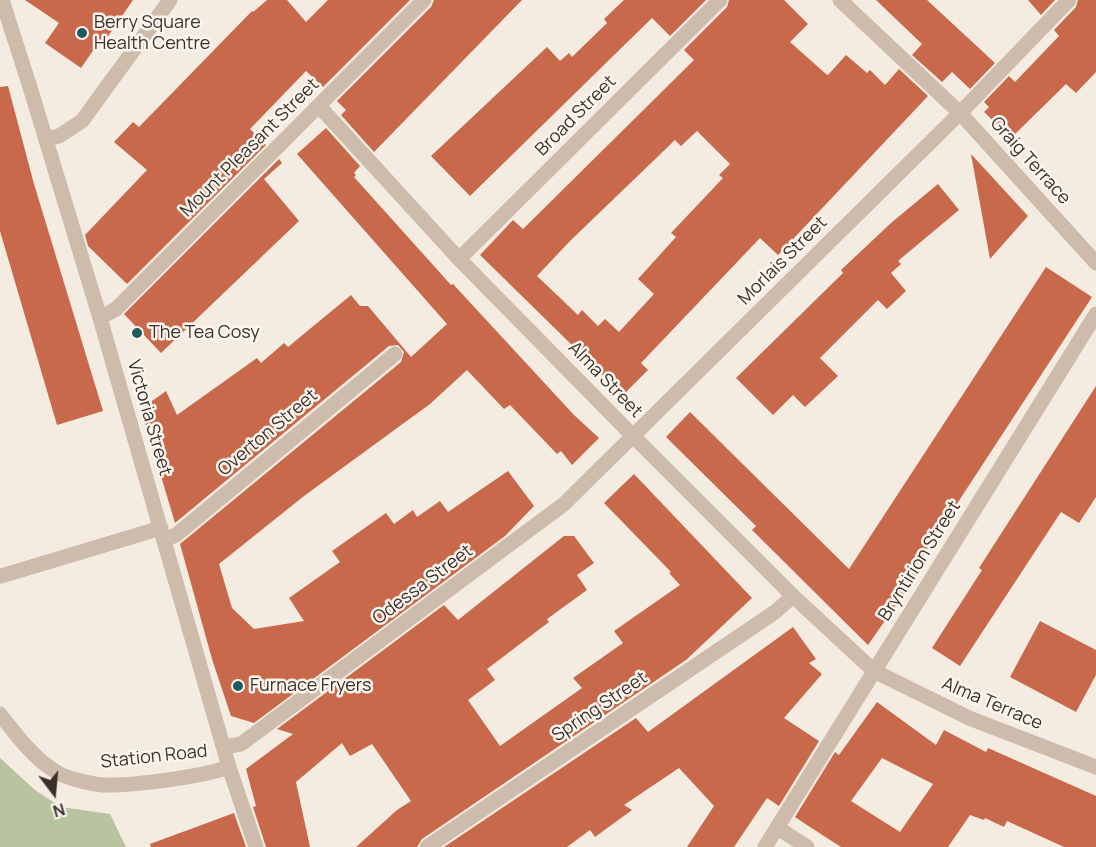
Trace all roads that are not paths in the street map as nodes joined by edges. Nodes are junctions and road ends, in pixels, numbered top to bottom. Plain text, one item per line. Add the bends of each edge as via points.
1 (2, 0) edge
2 (170, 0) edge
3 (424, 0) edge
4 (720, 0) edge
5 (840, 0) edge
6 (1069, 0) edge
7 (319, 106) junction
8 (960, 113) junction
9 (46, 139) junction
10 (459, 259) junction
11 (1096, 263) edge
12 (1096, 314) edge
13 (100, 318) junction
14 (395, 354) dead end
15 (634, 437) junction
16 (162, 534) junction
17 (1, 576) edge
18 (793, 596) junction
19 (874, 672) junction
20 (0, 714) edge
21 (224, 747) junction
22 (229, 766) junction
23 (1096, 767) edge
24 (778, 828) junction
25 (450, 841) edge
26 (255, 847) edge
27 (427, 847) edge
28 (765, 847) edge
29 (807, 847) edge

1 - 9 street, Victoria Street
2 - 9 street via 82,121 59,136
3 - 7 street, Mount Pleasant Street
4 - 10 street, Broad Street
5 - 8 street, Graig Terrace
6 - 8 street, Morlais Street
7 - 10 street, Alma Street
7 - 13 street, Mount Pleasant Street via 116,309
8 - 11 street, Graig Terrace
8 - 15 street, Morlais Street
9 - 13 street, Victoria Street
10 - 15 street, Alma Street
12 - 19 street, Bryntirion Street
13 - 16 street, Victoria Street
14 - 16 street, Overton Street via 176,535
15 - 18 street, Alma Street
15 - 21 street, Odessa Street via 564,504 241,744
16 - 17 street, Overton Street
16 - 21 street, Victoria Street
18 - 19 street, Alma Street
18 - 25 street, Spring Street
19 - 23 street, Alma Terrace via 969,718
19 - 24 street, Bryntirion Street
20 - 22 street, Station Road via 30,752 59,774 101,785 143,782
21 - 22 street, Victoria Street
22 - 26 street, Victoria Street
24 - 28 street, Bryntirion Street
24 - 29 street
25 - 27 street, Spring Street

